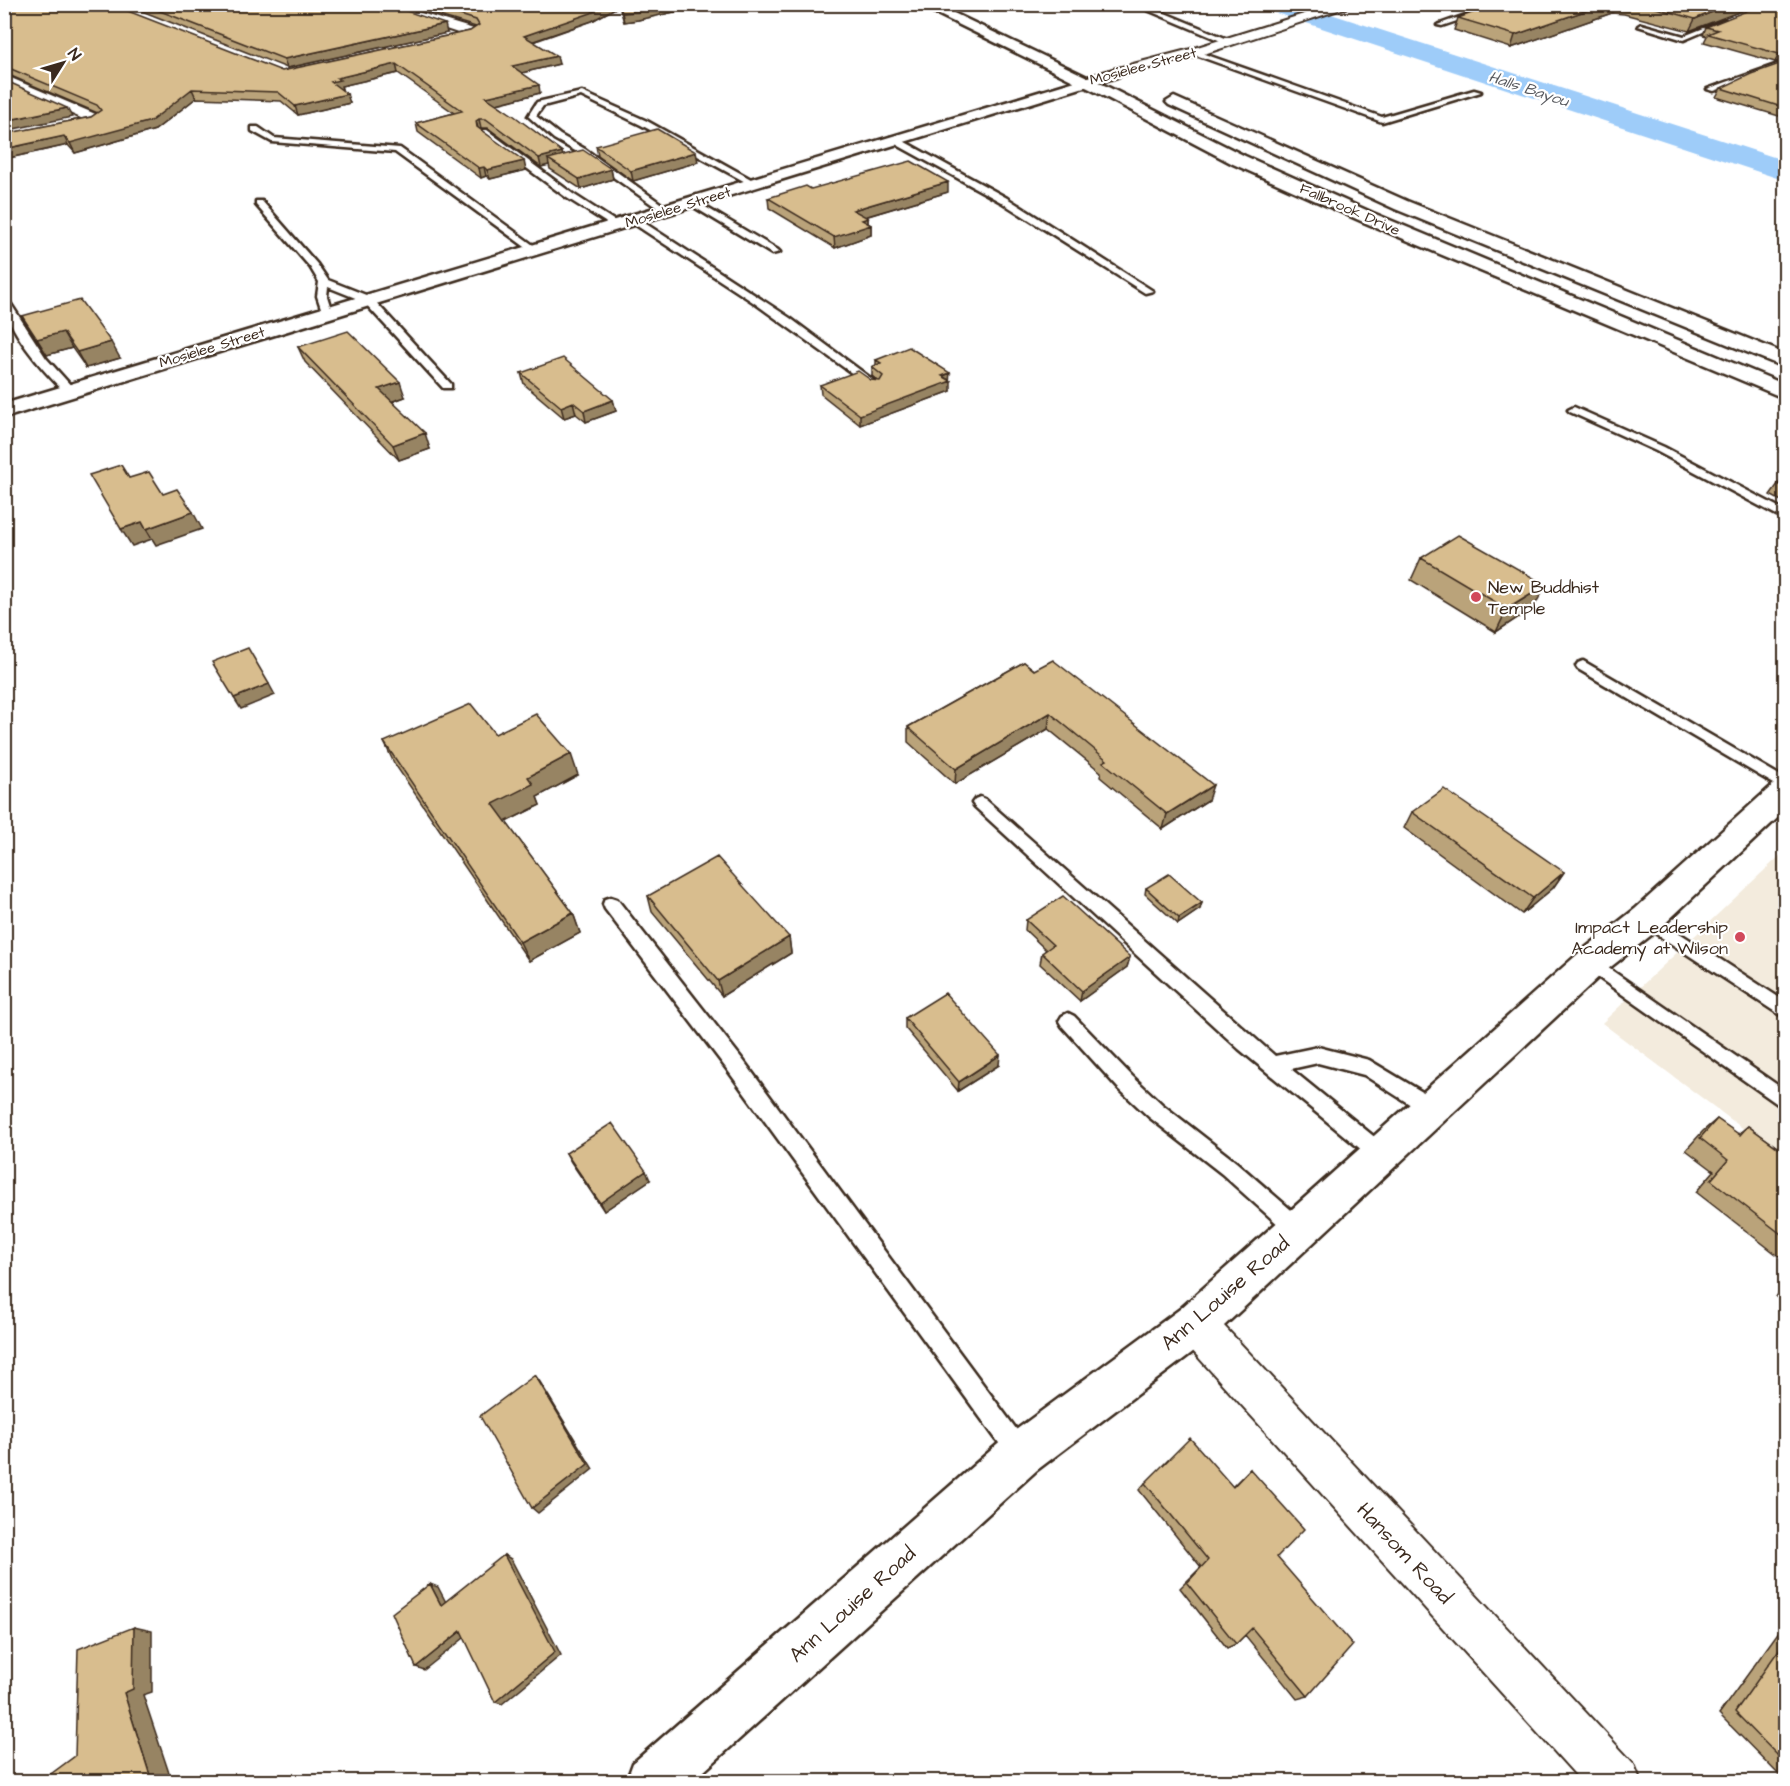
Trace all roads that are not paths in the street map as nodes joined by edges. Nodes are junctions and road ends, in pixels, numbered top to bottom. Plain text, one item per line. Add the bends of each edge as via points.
1 (376, 4) edge
2 (923, 4) edge
3 (1136, 4) edge
4 (1351, 4) edge
5 (1504, 4) edge
6 (1736, 17) edge
7 (1440, 25) dead end
8 (1641, 26) edge
9 (448, 38) edge
10 (1231, 42) junction
11 (1196, 52) junction
12 (1095, 63) dead end
13 (1785, 63) edge
14 (1116, 73) junction
15 (4, 79) edge
16 (1132, 81) dead end
17 (1085, 82) junction
18 (1711, 88) dead end
19 (1478, 92) dead end
20 (1162, 96) dead end
21 (73, 123) edge
22 (255, 129) dead end
23 (484, 132) edge
24 (893, 140) junction
25 (754, 183) junction
26 (692, 202) junction
27 (259, 203) dead end
28 (666, 210) junction
29 (625, 223) junction
30 (535, 250) junction
31 (775, 252) dead end
32 (324, 282) junction
33 (1148, 291) dead end
34 (368, 300) junction
35 (4, 301) edge
36 (327, 312) junction
37 (1785, 362) edge
38 (447, 386) dead end
39 (876, 386) edge
40 (70, 391) junction
41 (1785, 393) edge
42 (1574, 410) dead end
43 (4, 411) edge
44 (1785, 516) edge
45 (1583, 666) dead end
46 (1785, 786) edge
47 (1785, 791) edge
48 (981, 803) dead end
49 (611, 904) dead end
50 (1647, 919) junction
51 (1592, 963) junction
52 (1785, 1012) edge
53 (1068, 1021) dead end
54 (1272, 1065) junction
55 (1785, 1102) edge
56 (1432, 1108) junction
57 (1381, 1154) junction
58 (1298, 1229) junction
59 (1194, 1324) junction
60 (1021, 1454) junction
61 (652, 1782) edge
62 (1616, 1782) edge

1 - 9 street via 472,33
2 - 17 main road, Fallbrook Drive
3 - 10 lane
4 - 10 street, Mosielee Street
5 - 7 lane
6 - 8 lane via 1684,38
10 - 11 street, Mosielee Street
11 - 14 street, Mosielee Street
11 - 19 lane via 1382,120
12 - 14 main road
13 - 18 lane
14 - 16 main road
14 - 17 main road, Mosielee Street
15 - 21 street via 95,118
17 - 24 main road, Mosielee Street
17 - 41 main road, Fallbrook Drive via 1239,160
20 - 37 main road, Fallbrook Drive via 1273,150 1399,204
22 - 30 lane via 272,140 397,150
23 - 29 lane via 570,196
24 - 25 main road, Mosielee Street
24 - 33 lane via 1004,200
25 - 26 main road, Mosielee Street
25 - 28 lane via 582,94 540,104 532,116
26 - 28 main road, Mosielee Street
26 - 31 lane
27 - 32 lane
28 - 29 main road, Mosielee Street
29 - 30 main road, Mosielee Street
29 - 39 lane via 726,280
30 - 34 main road, Mosielee Street
32 - 34 lane
32 - 36 lane via 322,296
34 - 36 main road, Mosielee Street
34 - 38 lane
35 - 40 lane via 27,341
36 - 40 main road, Mosielee Street
40 - 43 main road, Mosielee Street
42 - 44 lane via 1660,449
45 - 46 lane
47 - 50 main road, Ann Louise Road
48 - 54 lane
49 - 60 lane via 743,1076
50 - 51 main road, Ann Louise Road
50 - 52 lane
51 - 55 lane
51 - 56 main road, Ann Louise Road
53 - 58 lane via 1156,1111
54 - 56 lane via 1318,1055 1369,1068
54 - 57 lane
56 - 57 main road, Ann Louise Road
57 - 58 main road, Ann Louise Road
58 - 59 main road, Ann Louise Road
59 - 60 main road, Ann Louise Road
59 - 62 street, Hansom Road
60 - 61 main road, Ann Louise Road

